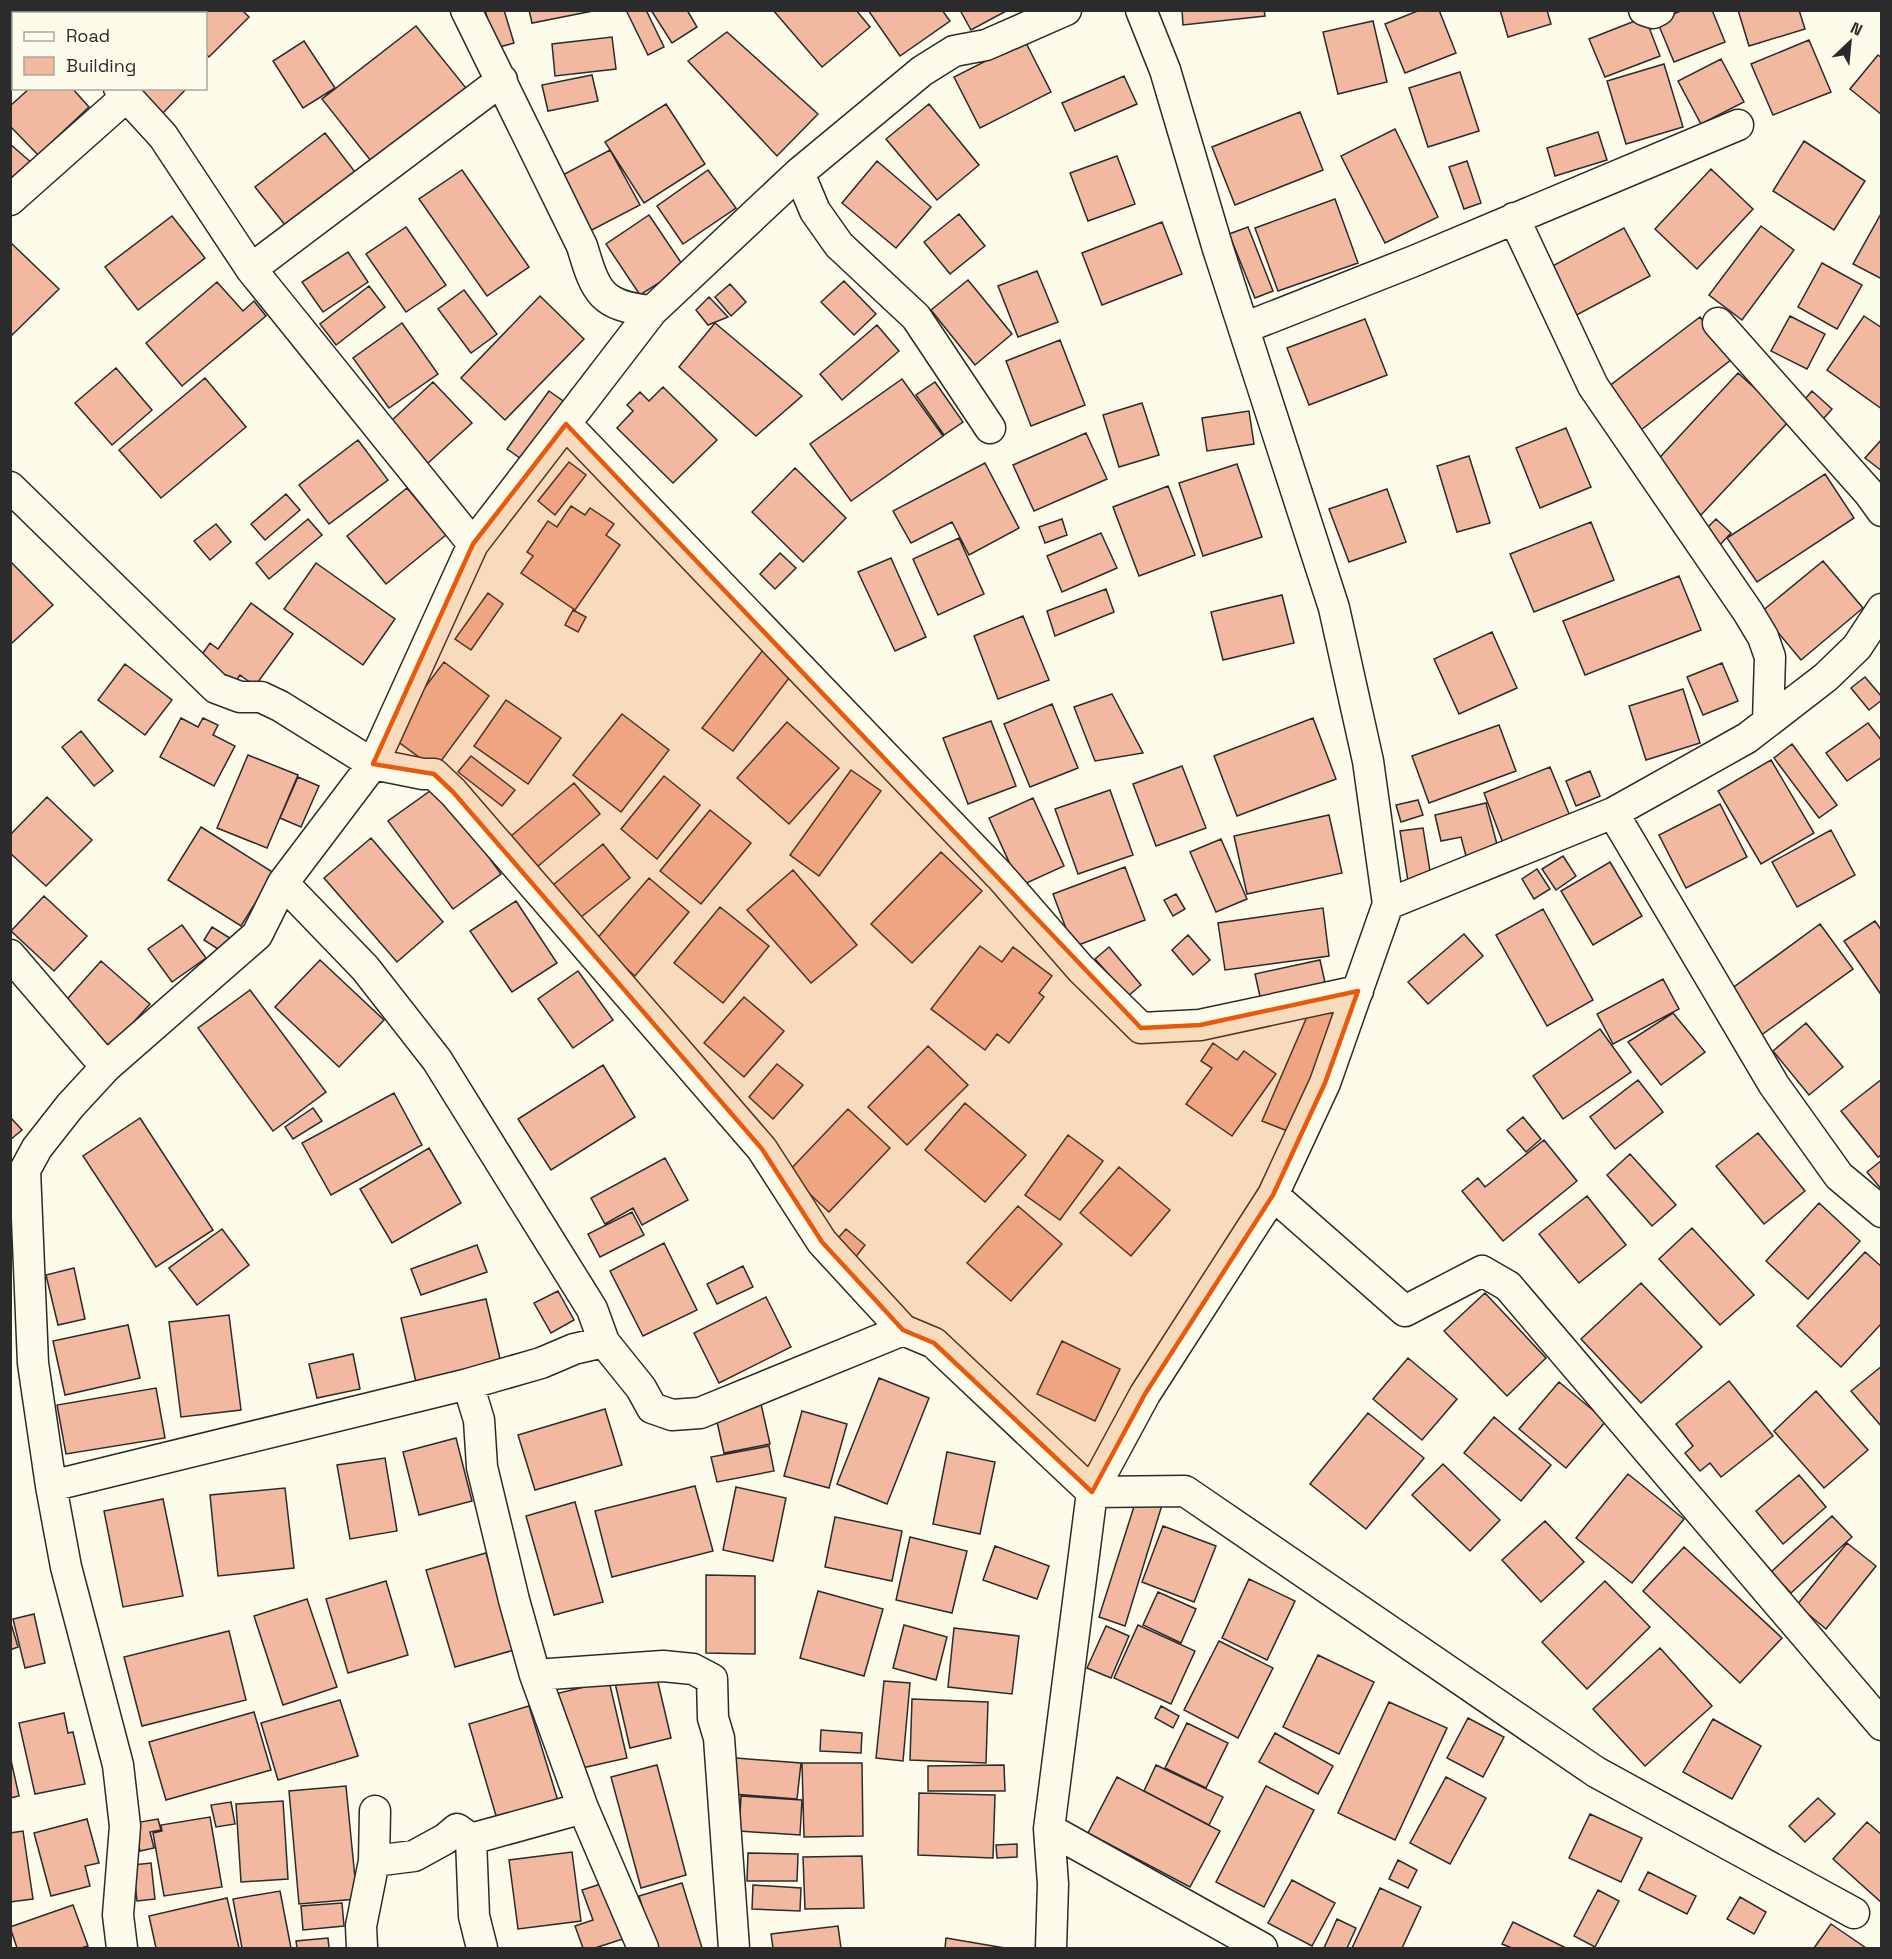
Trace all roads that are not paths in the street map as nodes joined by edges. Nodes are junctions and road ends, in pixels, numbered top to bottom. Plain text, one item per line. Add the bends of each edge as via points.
1 (466, 10) edge
2 (1066, 10) edge
3 (1141, 10) edge
4 (1644, 10) edge
5 (1659, 10) edge
6 (501, 80) junction
7 (122, 93) edge
8 (1738, 125) dead end
9 (799, 173) junction
10 (10, 200) edge
11 (1515, 218) junction
12 (251, 269) junction
13 (652, 311) junction
14 (1718, 323) dead end
15 (1244, 328) junction
16 (566, 424) junction
17 (990, 428) dead end
18 (10, 487) edge
19 (1881, 511) edge
20 (473, 544) junction
21 (1881, 609) edge
22 (1768, 722) junction
23 (373, 764) junction
24 (1613, 813) junction
25 (284, 883) junction
26 (1388, 904) junction
27 (10, 955) edge
28 (1358, 991) junction
29 (106, 1067) junction
30 (1273, 1195) junction
31 (1881, 1212) edge
32 (903, 1330) junction
33 (604, 1342) junction
34 (22, 1364) edge
35 (468, 1384) junction
36 (51, 1486) junction
37 (1092, 1492) junction
38 (535, 1675) junction
39 (1881, 1725) edge
40 (583, 1808) junction
41 (375, 1811) dead end
42 (1049, 1829) junction
43 (471, 1839) junction
44 (374, 1860) junction
45 (1854, 1913) dead end
46 (122, 1948) edge
47 (362, 1948) edge
48 (482, 1948) edge
49 (643, 1948) edge
50 (734, 1948) edge
51 (1051, 1948) edge
52 (1262, 1948) edge

1 - 6 street
2 - 9 street via 986,45 954,51 922,71
3 - 15 street via 1165,70
4 - 5 street
6 - 12 street
6 - 13 street via 603,296 628,309
7 - 10 street
7 - 12 street via 163,136
8 - 11 street
9 - 13 street
9 - 17 street via 815,212 839,245 916,318
11 - 15 street
11 - 22 street via 1593,386 1763,637 1770,657
12 - 20 street
13 - 16 street
14 - 19 street
15 - 26 street via 1334,609 1368,761
16 - 20 street
16 - 28 street via 1000,876 1080,968 1142,1028 1200,1025
18 - 23 street via 216,688 280,706
20 - 23 street
21 - 22 street via 1857,647
22 - 24 street via 1747,738
23 - 25 street
23 - 32 street via 434,774 453,792 762,1149 822,1242
24 - 26 street
24 - 31 street via 1774,1085 1839,1176
25 - 29 street via 258,935
25 - 33 street via 365,968 437,1060 586,1300
26 - 28 street
27 - 29 street
28 - 30 street via 1326,1083
29 - 34 street via 63,1114 25,1170
30 - 37 street via 1145,1394
30 - 39 street via 1405,1311 1482,1271 1508,1286
32 - 33 street via 700,1413 672,1415 652,1408
32 - 37 street via 934,1343
33 - 35 street
34 - 36 street
35 - 36 street
35 - 38 street via 479,1420 482,1467
36 - 46 street via 66,1567 118,1765 125,1826 118,1915
37 - 42 street
37 - 45 street via 1185,1491 1596,1772
38 - 40 street
38 - 50 street via 663,1666 693,1669 712,1679
40 - 43 street
40 - 49 street
41 - 44 street
42 - 51 street via 1053,1884
42 - 52 street
43 - 44 street via 457,1829 414,1856
43 - 48 street via 474,1916
44 - 47 street via 361,1926

